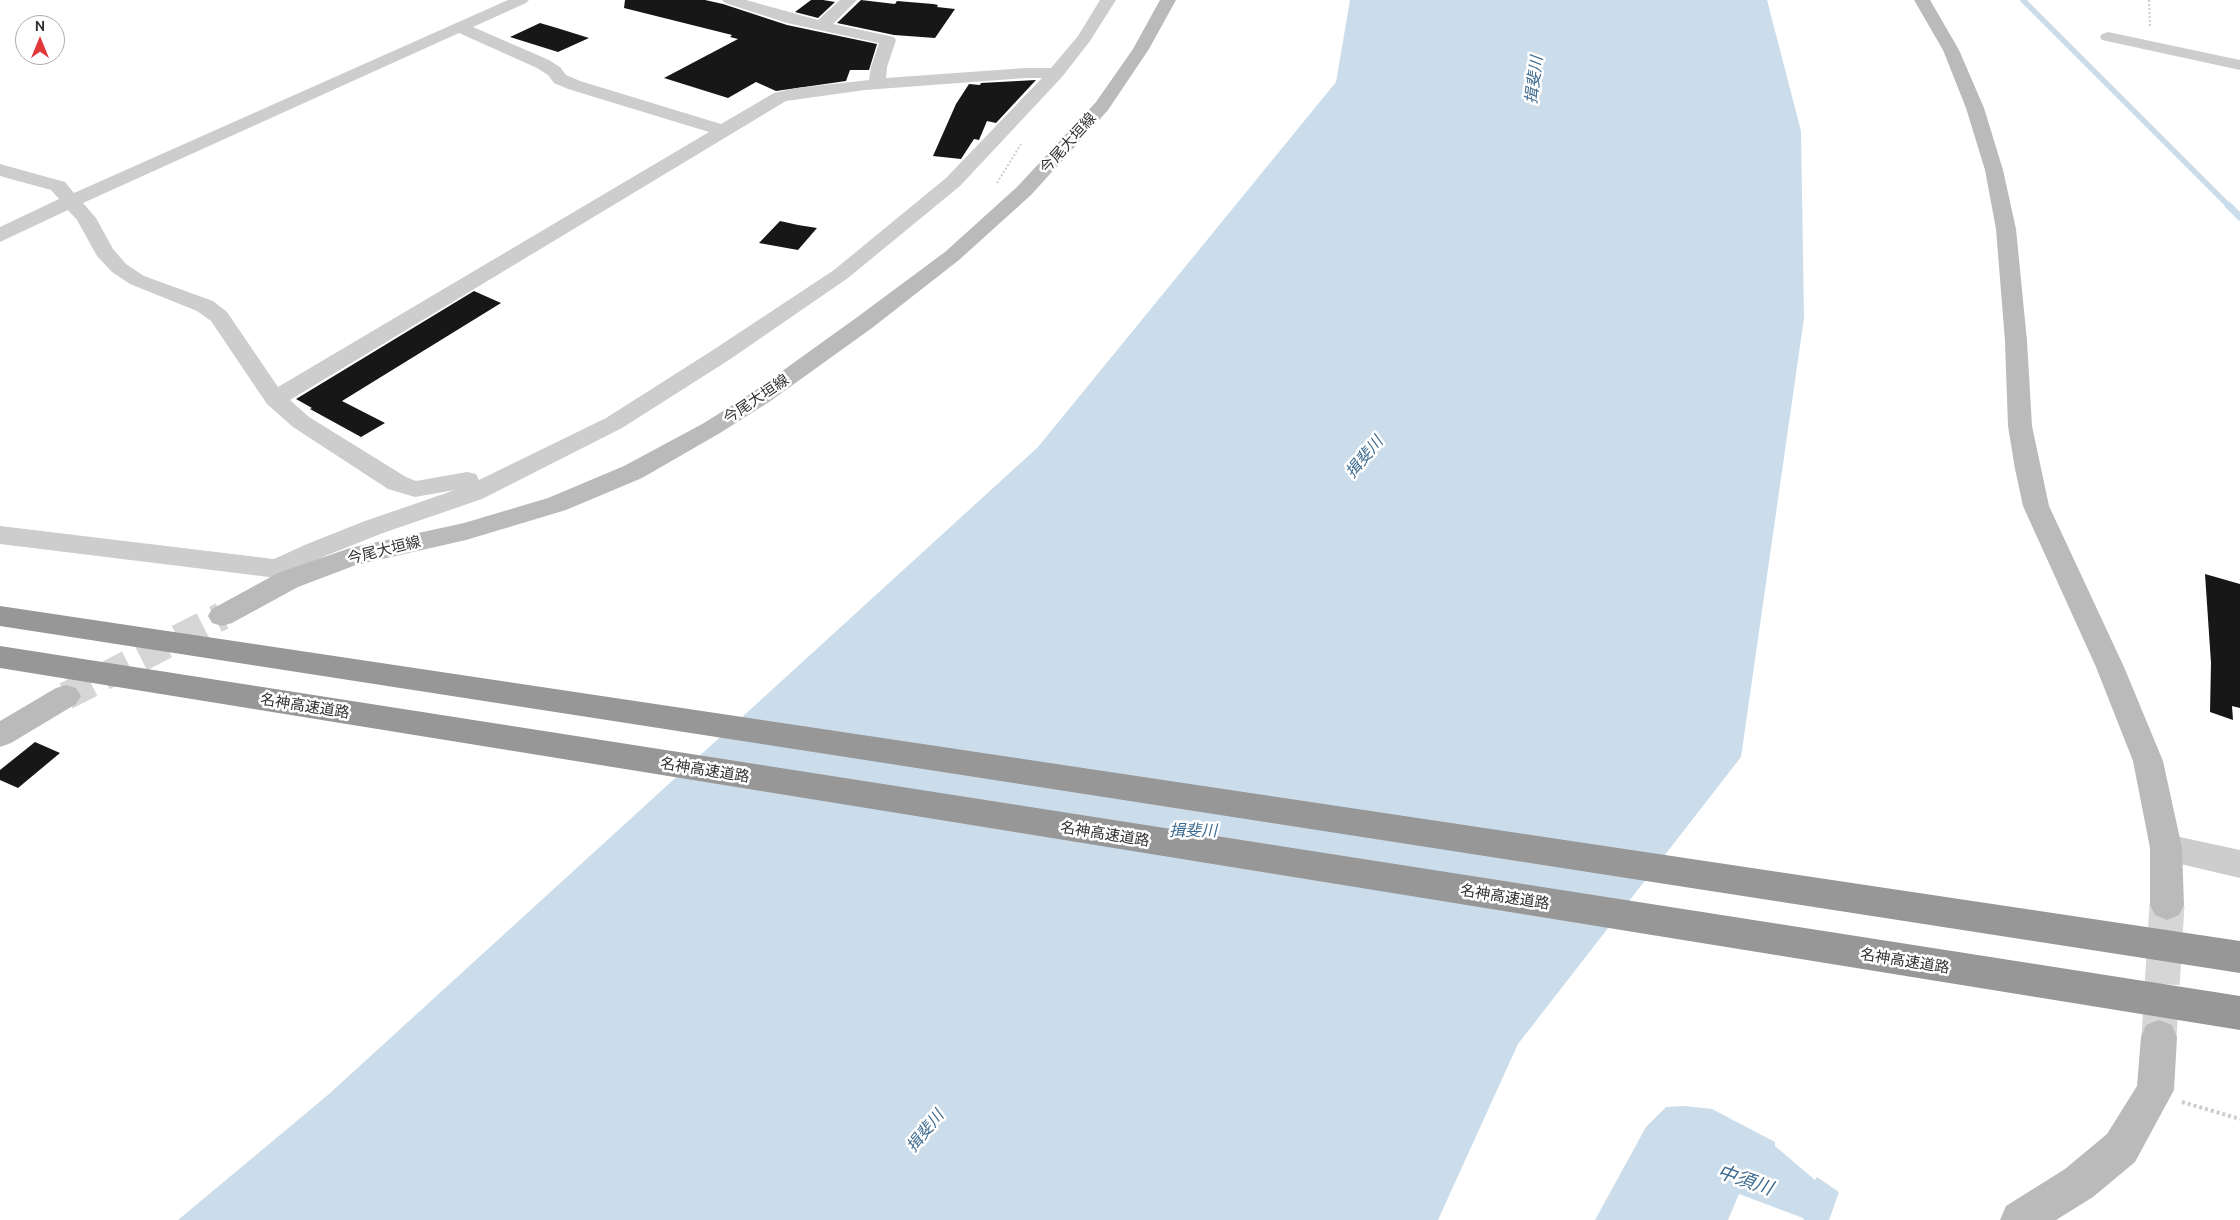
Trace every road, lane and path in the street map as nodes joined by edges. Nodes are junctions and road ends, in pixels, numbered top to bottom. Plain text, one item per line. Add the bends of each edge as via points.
1 (520, 0) edge
2 (730, 0) edge
3 (849, 0) edge
4 (1108, 0) edge
5 (1168, 0) edge
6 (1922, 0) edge
7 (2149, 0) edge
8 (458, 27) junction
9 (820, 27) junction
10 (2108, 37) dead end
11 (2151, 47) junction
12 (2240, 65) edge
13 (1056, 74) junction
14 (877, 84) junction
15 (724, 131) junction
16 (1024, 139) dead end
17 (0, 170) edge
18 (993, 189) dead end
19 (71, 201) junction
20 (0, 236) edge
21 (275, 400) junction
22 (523, 469) junction
23 (0, 535) edge
24 (283, 575) junction
25 (0, 616) edge
26 (222, 616) tunnel mouth
27 (0, 657) edge
28 (66, 696) tunnel mouth
29 (0, 735) edge
30 (2166, 848) junction
31 (2240, 864) edge
32 (2167, 905) tunnel mouth
33 (2240, 957) edge
34 (2240, 1014) edge
35 (2159, 1037) tunnel mouth
36 (2153, 1093) junction
37 (2240, 1119) edge
38 (2020, 1220) edge

1 - 8 street
2 - 9 street
3 - 9 street
4 - 13 street
5 - 24 street, 今尾大垣線 via 1141,50 1102,106 1024,191 952,256 761,397 633,472 557,504 466,531
6 - 30 street via 1968,91 1994,170 2006,229 2020,426 2036,506 2110,667 2148,761
7 - 11 path
8 - 15 street via 543,64 560,79 574,85
8 - 19 street
9 - 14 street via 888,40
10 - 11 street
11 - 12 street
13 - 14 street via 1026,73
13 - 22 street via 953,182 841,274 614,423
14 - 15 street via 780,97
15 - 21 street
16 - 18 path
17 - 19 street via 58,186
19 - 20 street
19 - 21 street via 86,218 104,252 119,268 138,280 205,306 219,317
21 - 22 street via 346,452 396,483 415,489
22 - 24 street via 473,493 316,550
23 - 24 street
24 - 26 street, 今尾大垣線
25 - 33 highway
27 - 34 highway, 名神高速道路
28 - 29 street
30 - 31 street
30 - 32 street
35 - 36 street
36 - 37 path
36 - 38 street via 2121,1148 2079,1183

